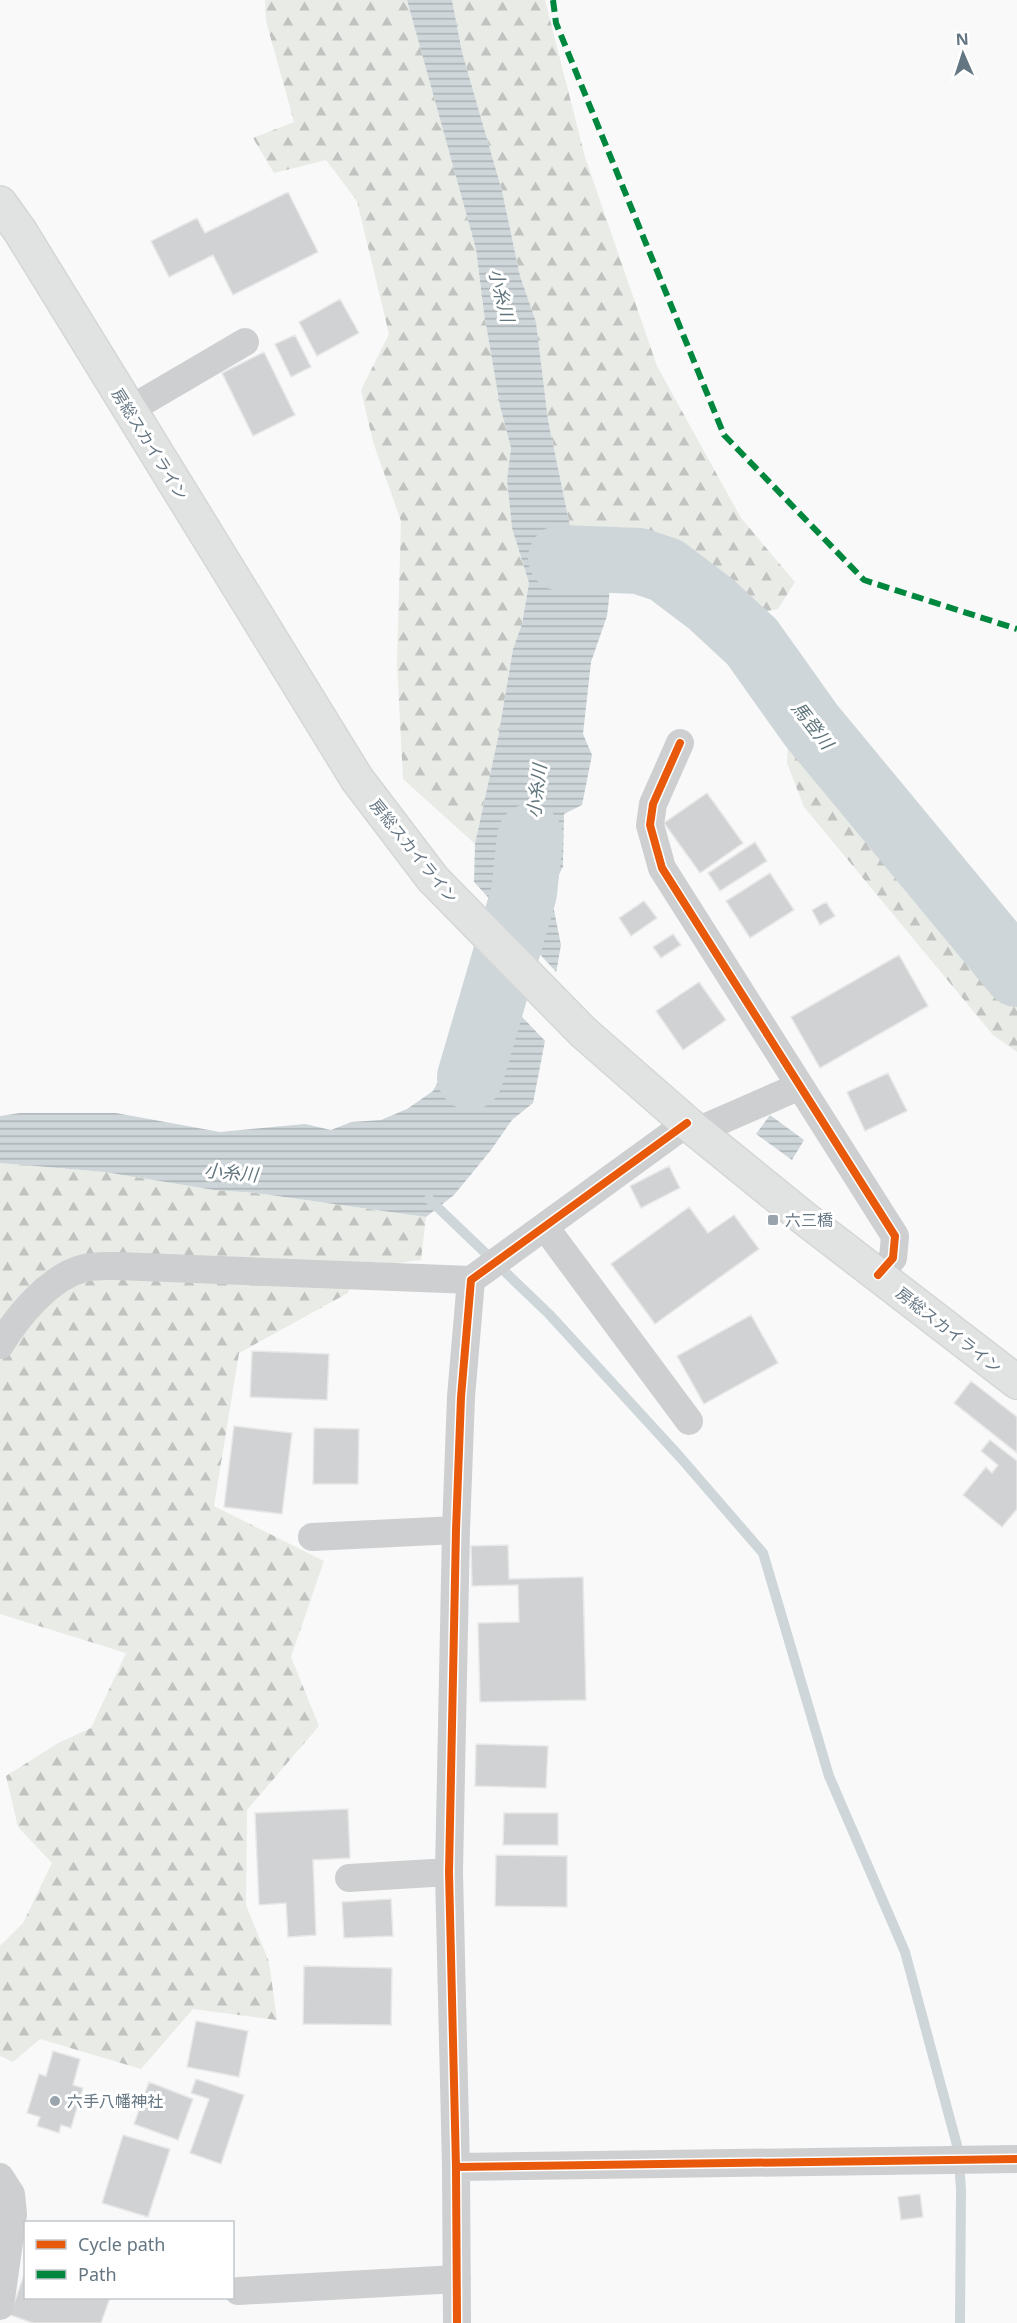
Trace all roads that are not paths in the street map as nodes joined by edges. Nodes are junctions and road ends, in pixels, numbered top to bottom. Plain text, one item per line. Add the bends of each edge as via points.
1 (0, 203) edge
2 (245, 342) dead end
3 (129, 410) junction
4 (680, 743) dead end
5 (800, 1086) junction
6 (692, 1127) junction
7 (539, 1231) junction
8 (878, 1275) junction
9 (476, 1277) junction
10 (0, 1345) edge
11 (1017, 1382) edge
12 (689, 1420) dead end
13 (456, 1530) junction
14 (312, 1537) dead end
15 (449, 1872) junction
16 (349, 1878) dead end
17 (1017, 2159) edge
18 (456, 2167) junction
19 (0, 2177) edge
20 (457, 2279) junction
21 (238, 2291) dead end
22 (0, 2306) edge
23 (457, 2323) edge

1 - 3 main road, 房総スカイライン
2 - 3 street
3 - 6 main road, 房総スカイライン via 357,779 433,879 583,1032
4 - 5 street via 653,804 650,825 654,846 662,868
5 - 6 street
5 - 8 street via 895,1236 893,1258
6 - 7 street
6 - 8 main road, 房総スカイライン
7 - 9 street
7 - 12 street
8 - 11 main road, 房総スカイライン
9 - 10 street via 85,1268 55,1281 12,1324
9 - 13 street via 461,1397
13 - 14 street
13 - 15 street
15 - 16 street
15 - 18 street
17 - 18 street
18 - 20 street
19 - 22 street via 11,2194 13,2214
20 - 21 street
20 - 23 street

